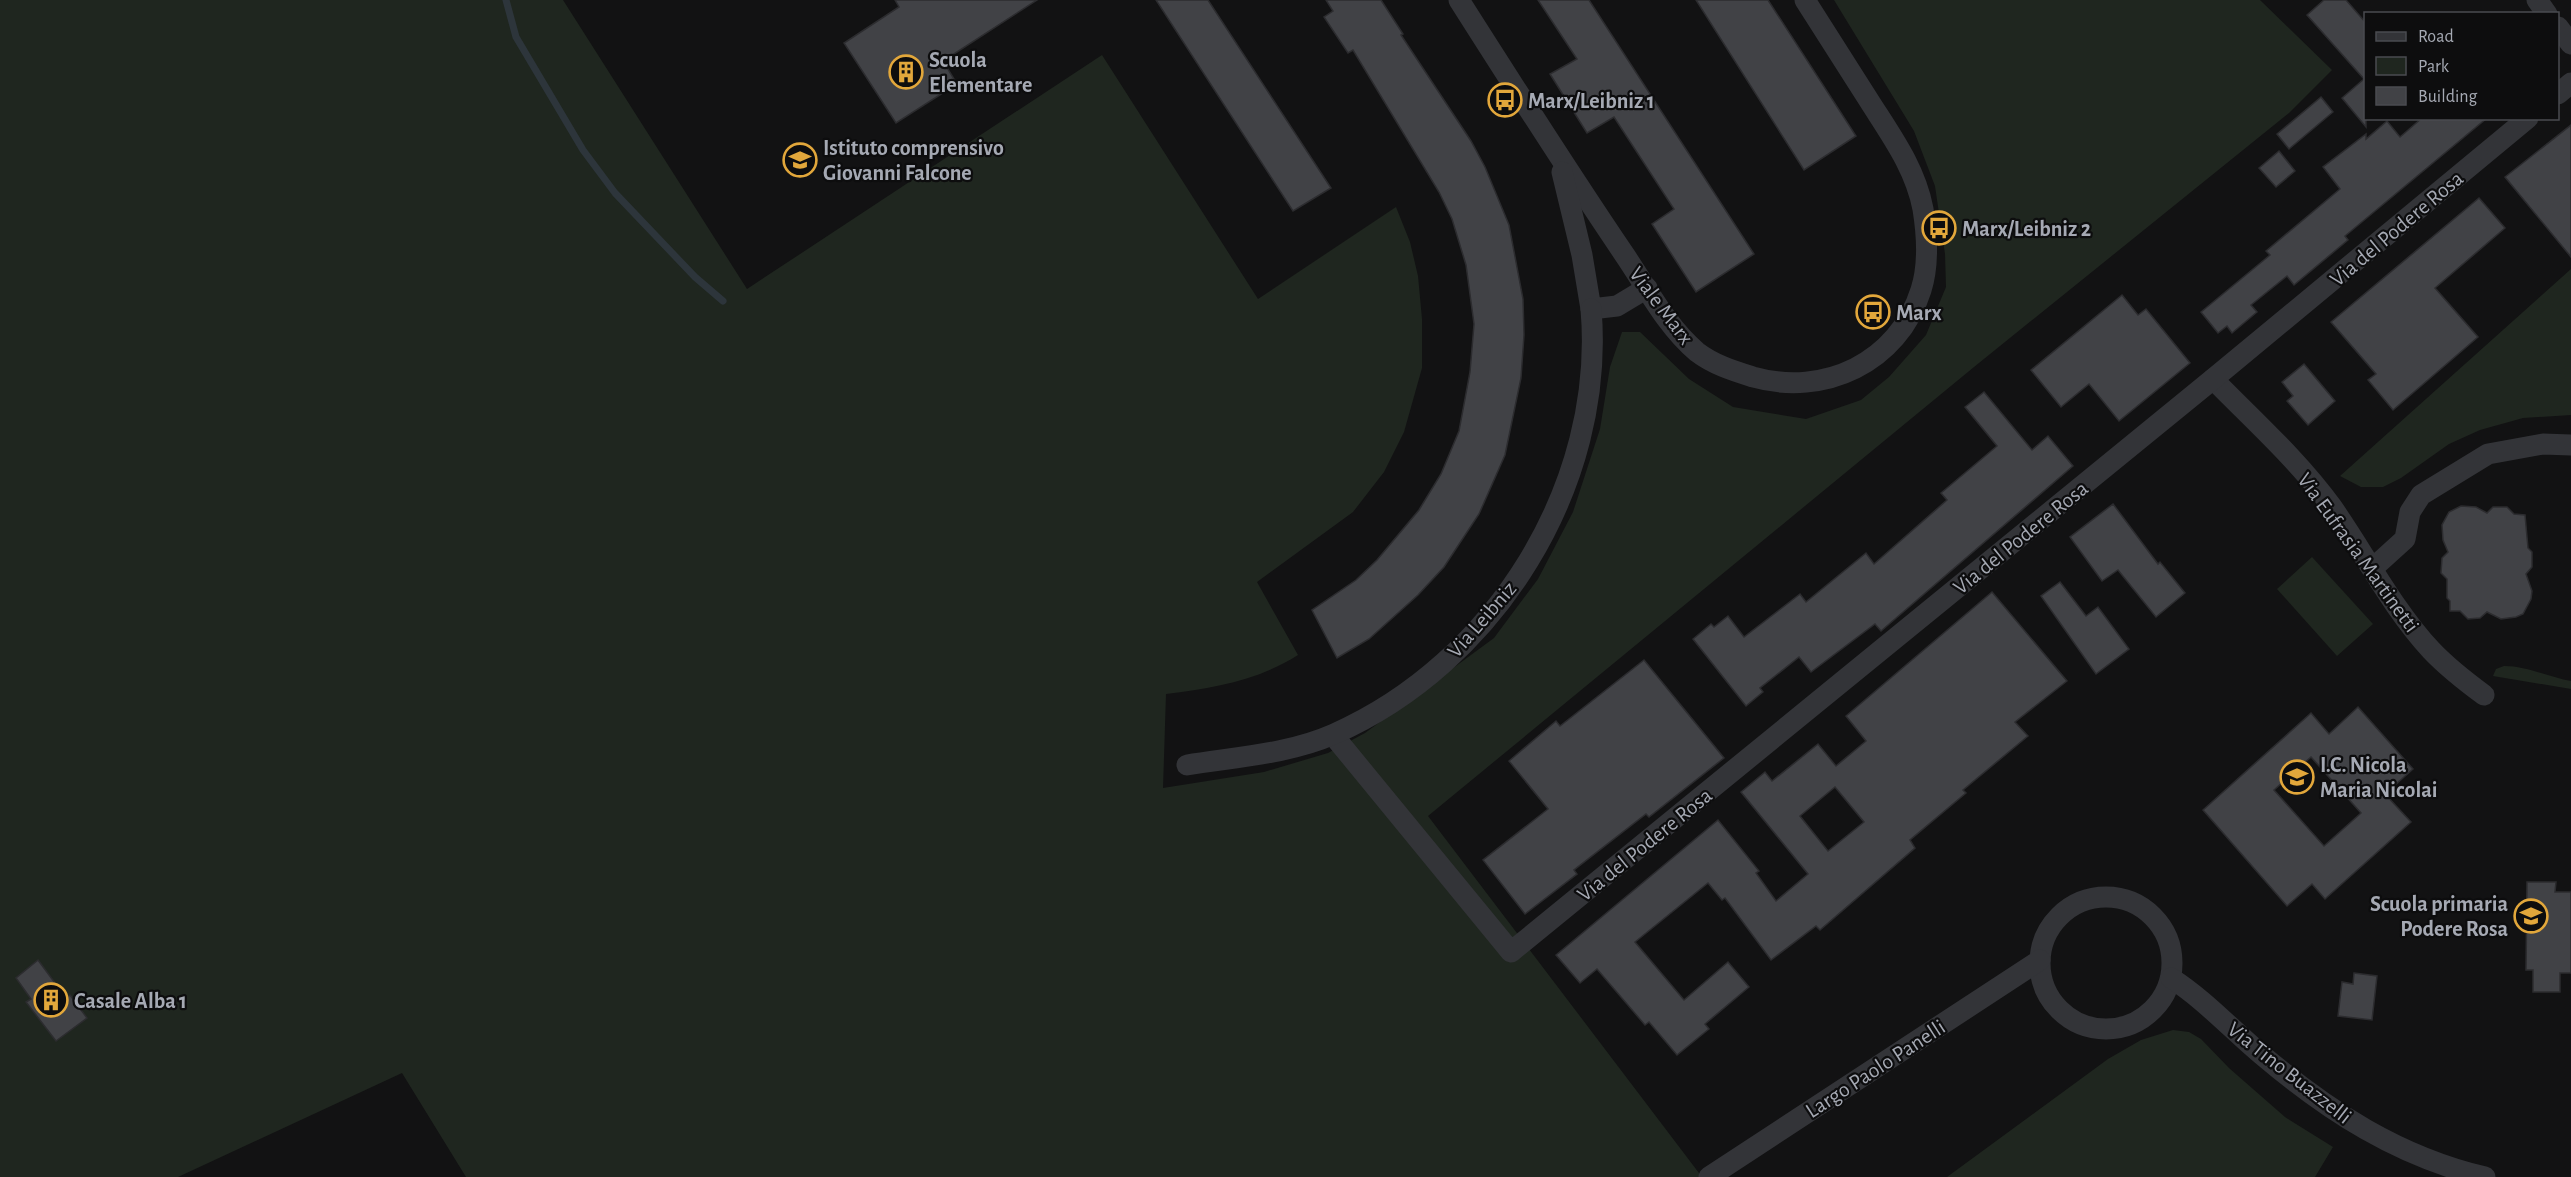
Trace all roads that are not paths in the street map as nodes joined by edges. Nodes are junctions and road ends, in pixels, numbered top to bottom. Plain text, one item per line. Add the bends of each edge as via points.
1 (1459, 0) edge
2 (1805, 0) edge
3 (2559, 28) edge
4 (2571, 44) edge
5 (2571, 83) edge
6 (2559, 93) edge
7 (2526, 120) edge
8 (1558, 154) junction
9 (1647, 288) junction
10 (1591, 309) junction
11 (2213, 379) junction
12 (2571, 445) edge
13 (2373, 568) junction
14 (2484, 695) dead end
15 (1333, 735) junction
16 (1187, 765) dead end
17 (2040, 960) junction
18 (2171, 978) junction
19 (1709, 1177) edge
20 (2485, 1177) edge

1 - 8 street, Viale Marx
2 - 9 street, Viale Marx via 1898,145 1918,188 1926,260 1922,289 1908,319 1888,344 1848,372 1823,381 1780,383 1730,370 1698,352 1666,317
3 - 4 street
5 - 6 street
7 - 11 street, Via del Podere Rosa
8 - 9 street, Viale Marx
8 - 10 street, Via Leibniz
9 - 10 street via 1617,306
10 - 15 street, Via Leibniz via 1590,375 1581,435 1566,485 1533,553 1496,609 1452,654 1390,702
11 - 13 street, Via Eufrasia Martinetti via 2330,505
11 - 15 street, Via del Podere Rosa via 1511,952
12 - 13 street via 2543,444 2488,454 2421,495 2410,512 2405,538
13 - 14 street, Via Eufrasia Martinetti via 2430,649
15 - 16 street, Via Leibniz via 1293,747
17 - 18 street via 2043,981 2052,1001 2068,1017 2087,1026 2108,1029 2130,1025 2149,1014 2163,998
17 - 18 street via 2045,939 2056,920 2073,906 2094,898 2115,897 2136,904 2154,917 2166,935 2172,956
17 - 19 street, Largo Paolo Panelli
18 - 20 street, Via Tino Buazzelli via 2296,1083 2351,1122 2428,1161

